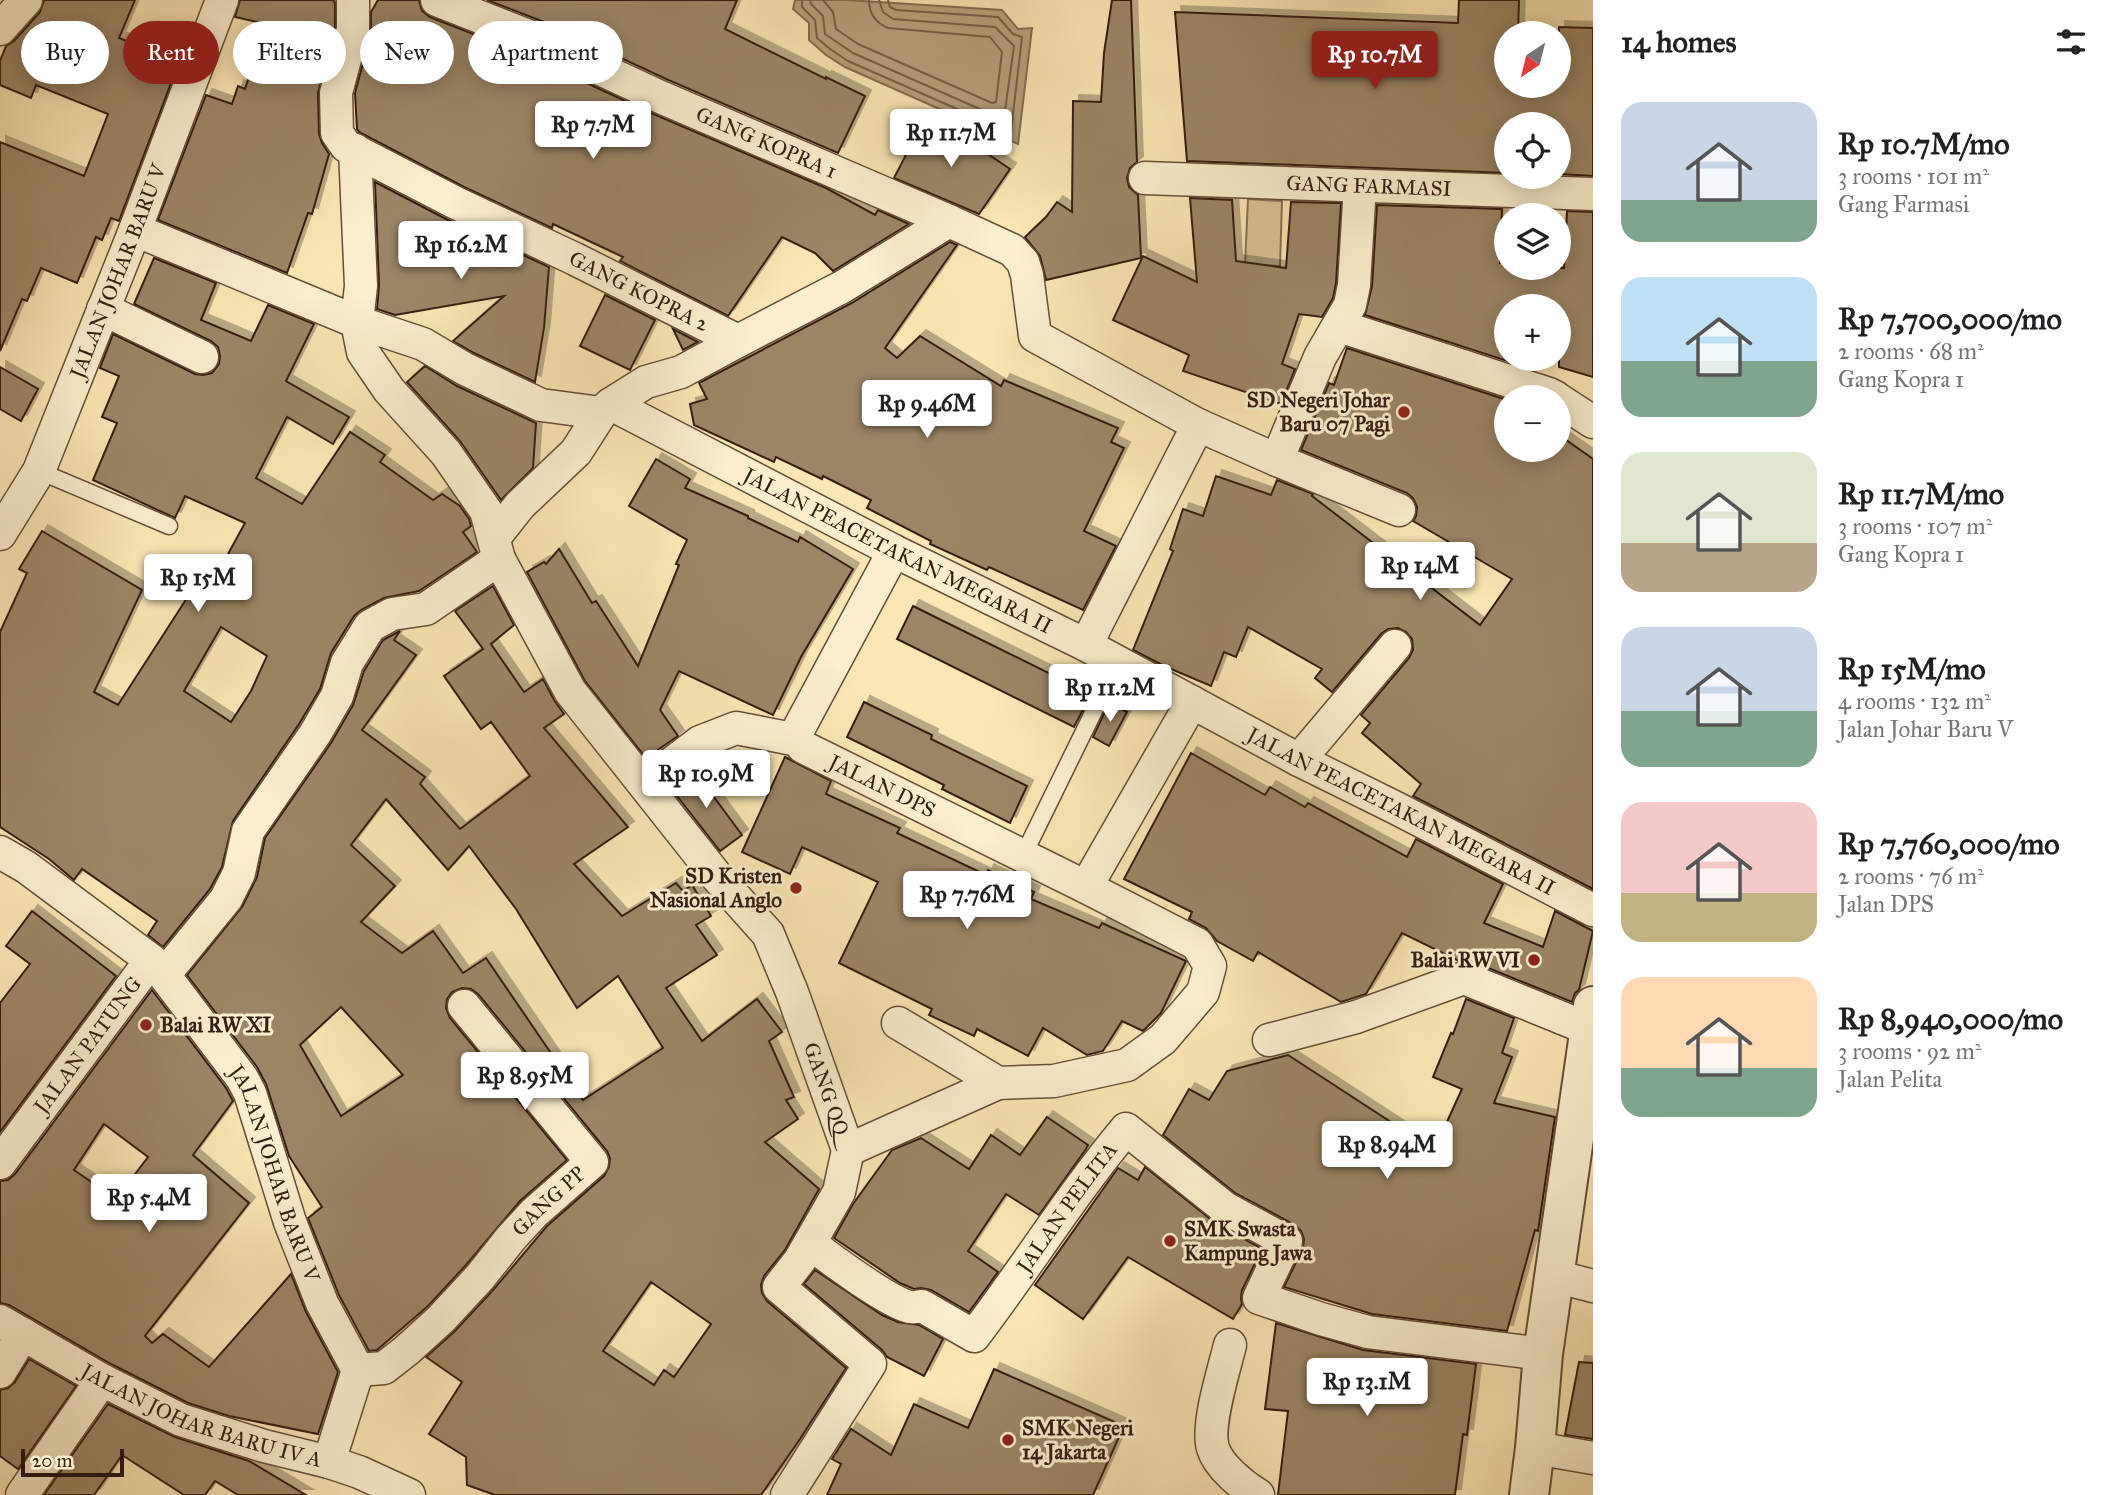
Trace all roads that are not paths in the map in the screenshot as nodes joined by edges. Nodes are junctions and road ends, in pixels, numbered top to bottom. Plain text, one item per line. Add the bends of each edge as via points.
1 (26, 0) edge
2 (222, 0) edge
3 (353, 0) edge
4 (436, 0) edge
5 (0, 29) edge
6 (355, 150) junction
7 (1145, 178) dead end
8 (1360, 186) junction
9 (1593, 194) edge
10 (949, 221) junction
11 (135, 230) junction
12 (103, 309) junction
13 (358, 322) junction
14 (1339, 326) junction
15 (733, 338) junction
16 (202, 357) dead end
17 (1521, 385) edge
18 (606, 408) junction
19 (1571, 408) edge
20 (1593, 422) edge
21 (1198, 425) junction
22 (1277, 460) junction
23 (38, 471) junction
24 (1399, 510) dead end
25 (169, 526) dead end
26 (0, 534) edge
27 (496, 548) junction
28 (894, 551) junction
29 (1086, 645) junction
30 (1395, 646) dead end
31 (1118, 663) junction
32 (1192, 702) junction
33 (798, 740) junction
34 (1299, 760) junction
35 (641, 780) junction
36 (0, 852) edge
37 (1023, 856) junction
38 (1086, 887) junction
39 (1593, 910) edge
40 (158, 967) junction
41 (464, 1006) dead end
42 (898, 1023) dead end
43 (1590, 1037) edge
44 (1269, 1040) dead end
45 (998, 1083) junction
46 (848, 1150) junction
47 (0, 1163) edge
48 (810, 1243) junction
49 (1555, 1276) junction
50 (1593, 1286) edge
51 (11, 1328) edge
52 (1230, 1345) dead end
53 (1543, 1354) junction
54 (358, 1370) junction
55 (0, 1372) edge
56 (102, 1380) junction
57 (1540, 1448) junction
58 (1593, 1458) edge
59 (329, 1462) junction
60 (0, 1484) edge
61 (353, 1484) edge
62 (20, 1495) edge
63 (409, 1495) edge
64 (787, 1495) edge
65 (1258, 1495) edge
66 (1529, 1495) edge

1 - 5 street
2 - 11 street, JALAN JOHAR BARU V
3 - 6 street, GANG KOPRA 2 via 353,29 336,93 337,133
4 - 10 street, GANG KOPRA 1
6 - 13 street, GANG QQ via 361,286
6 - 15 street, GANG KOPRA 2
7 - 8 street, GANG FARMASI
8 - 9 street, GANG FARMASI
8 - 14 street via 1354,285
10 - 15 street via 842,287
10 - 21 street, GANG KOPRA 1 via 1012,250 1023,262 1035,336
11 - 12 street, JALAN JOHAR BARU V
11 - 13 street, JALAN PEACETAKAN MEGARA II
12 - 16 street
12 - 23 street, JALAN JOHAR BARU V
13 - 18 street, JALAN PEACETAKAN MEGARA II via 423,344 541,405
13 - 27 street, GANG QQ via 363,352 389,390 446,453 485,511
14 - 17 street
14 - 22 street via 1320,357
15 - 18 street via 681,372 646,382
18 - 27 street, JALAN PATUNG via 576,452 520,505
18 - 28 street, JALAN PEACETAKAN MEGARA II
19 - 20 street
21 - 22 street
21 - 29 street
22 - 24 street
23 - 25 lane
23 - 26 street, JALAN JOHAR BARU V
27 - 35 street, GANG QQ via 570,691
27 - 40 street, JALAN PATUNG via 426,610 392,614 370,626 347,663 337,696 315,734 248,831 239,873 226,899
28 - 29 street, JALAN PEACETAKAN MEGARA II
28 - 33 street via 797,730
29 - 31 street, JALAN PEACETAKAN MEGARA II
30 - 34 street
31 - 32 street, JALAN PEACETAKAN MEGARA II
31 - 37 lane
32 - 34 street, JALAN PEACETAKAN MEGARA II
32 - 38 street
33 - 35 street via 736,728 700,742 663,770
33 - 37 street, JALAN DPS via 803,747
34 - 39 street, JALAN PEACETAKAN MEGARA II
35 - 46 street, GANG QQ via 768,934
36 - 40 street, JALAN JOHAR BARU V
37 - 38 street, JALAN DPS
38 - 45 street, JALAN DPS via 1197,944 1210,965 1203,992 1163,1040 1127,1065 1054,1082
40 - 47 street, JALAN PATUNG
40 - 54 street, JALAN JOHAR BARU V via 250,1093 299,1245 322,1303
41 - 54 street, GANG PP via 592,1162 534,1213 480,1277 407,1350 384,1368
42 - 45 street
43 - 44 street via 1464,978 1356,1017
43 - 49 street
45 - 46 street
46 - 48 street, GANG QQ via 839,1192
48 - 53 street, JALAN PELITA via 880,1292 909,1308 922,1306 974,1336 1093,1168 1126,1129 1225,1208 1286,1241 1259,1298 1368,1332
48 - 64 street, GANG QQ via 779,1287 870,1364
49 - 50 street
49 - 53 street
51 - 55 street
51 - 56 street, JALAN JOHAR BARU IV A
52 - 65 street via 1210,1429 1213,1450 1227,1470
53 - 57 street
54 - 59 street
56 - 59 street, JALAN JOHAR BARU IV A via 181,1420
56 - 62 street
57 - 58 street
57 - 66 street
59 - 61 street, JALAN JOHAR BARU IV A
60 - 62 street
61 - 63 street, JALAN JOHAR BARU IV A

